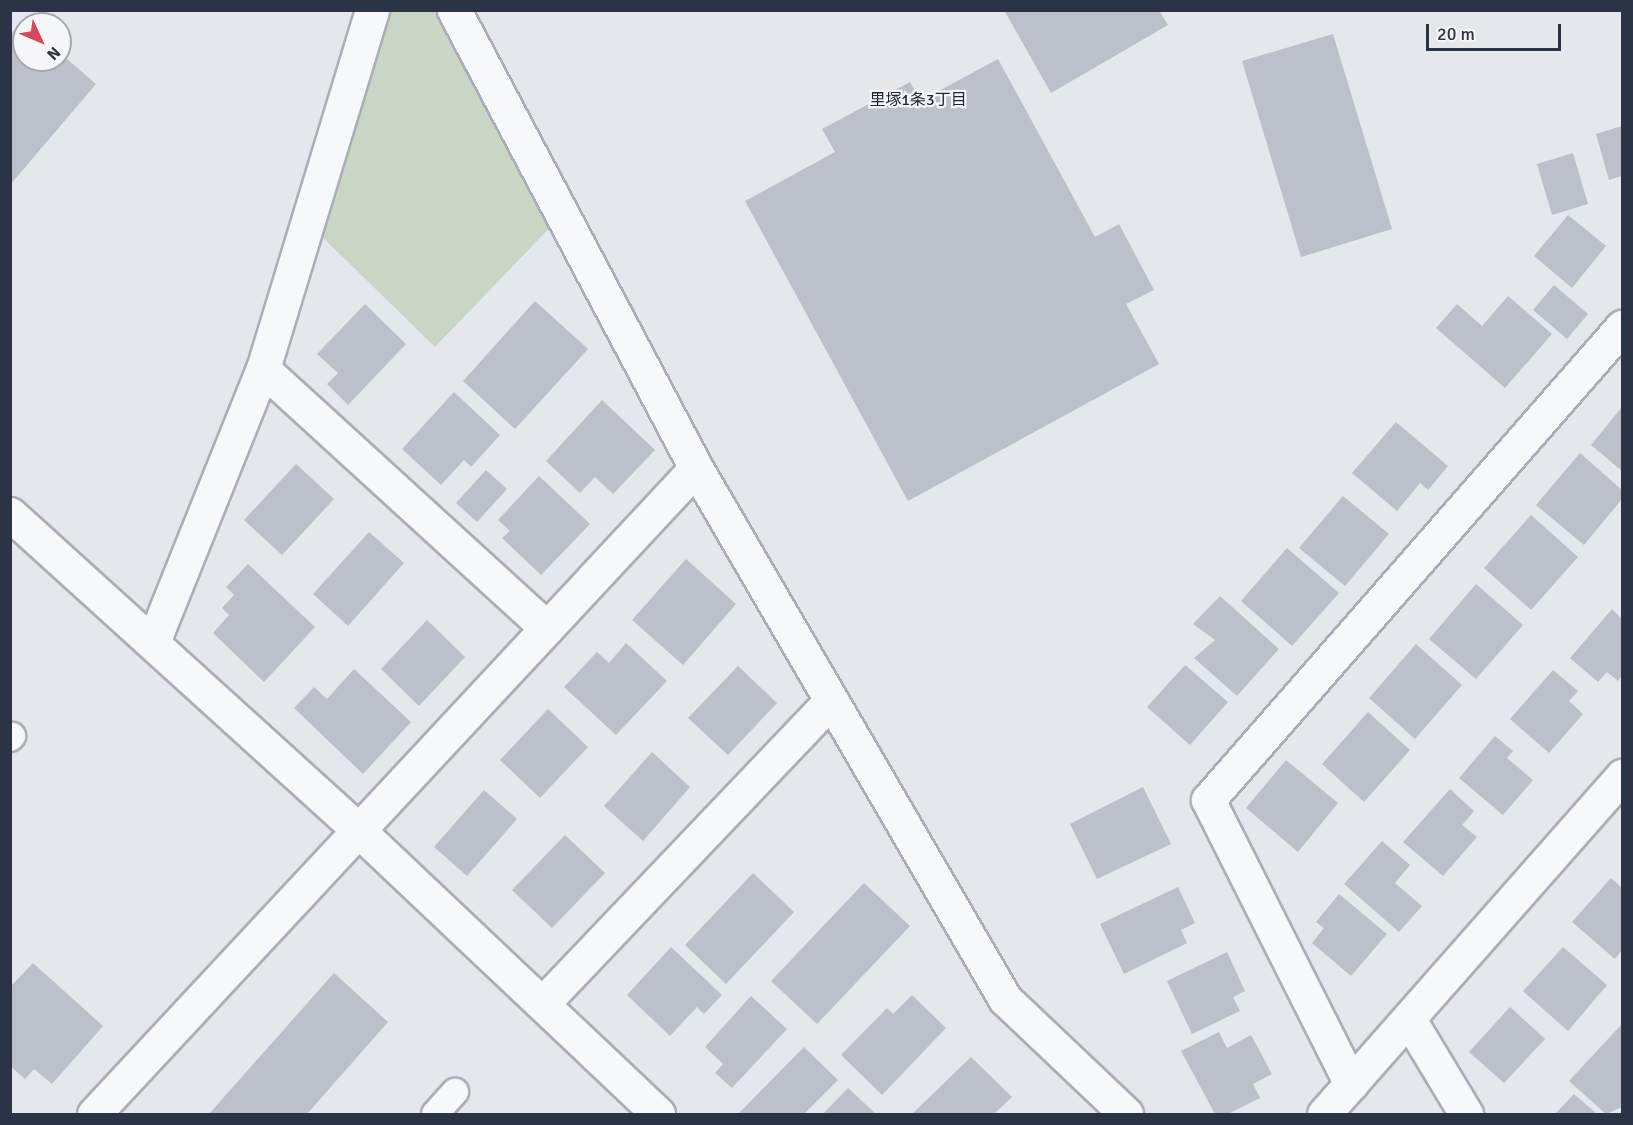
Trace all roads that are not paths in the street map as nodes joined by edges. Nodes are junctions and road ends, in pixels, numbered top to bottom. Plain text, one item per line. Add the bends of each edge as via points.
1 (372, 10) edge
2 (454, 10) edge
3 (1623, 327) edge
4 (264, 369) junction
5 (696, 468) junction
6 (10, 514) edge
7 (547, 628) junction
8 (153, 642) junction
9 (829, 703) junction
10 (1623, 776) edge
11 (358, 830) junction
12 (543, 1003) junction
13 (1410, 1021) junction
14 (1351, 1084) junction
15 (455, 1092) dead end
16 (94, 1114) edge
17 (435, 1114) edge
18 (658, 1114) edge
19 (1126, 1114) edge
20 (1324, 1114) edge
21 (1466, 1114) edge

1 - 4 street
2 - 5 street
3 - 14 street via 1208,801
4 - 7 street
4 - 8 street
5 - 7 street
5 - 9 street
6 - 8 street
7 - 11 street
8 - 11 street
9 - 12 street
9 - 19 street via 1005,999
10 - 13 street
11 - 12 street
11 - 16 street
12 - 18 street
13 - 14 street
13 - 21 street
14 - 20 street
15 - 17 lane

